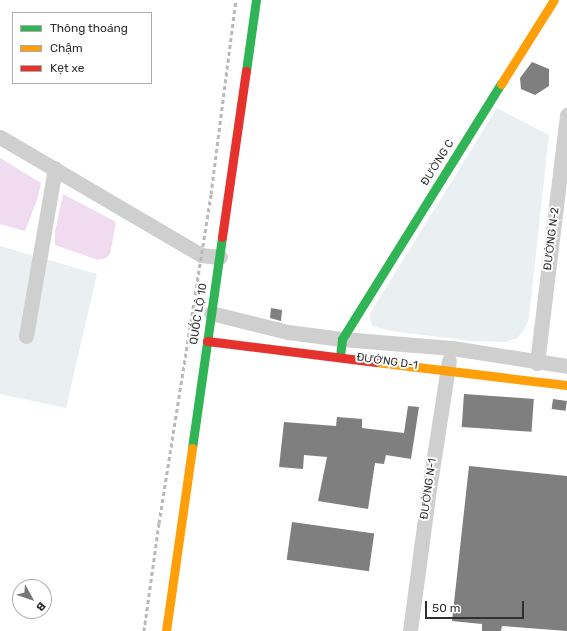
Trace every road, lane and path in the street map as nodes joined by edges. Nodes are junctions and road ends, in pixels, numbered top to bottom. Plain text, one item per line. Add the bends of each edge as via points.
1 (256, 0) edge
2 (554, 0) edge
3 (567, 116) edge
4 (0, 137) edge
5 (55, 168) junction
6 (220, 258) junction
7 (211, 314) junction
8 (26, 336) dead end
9 (342, 339) junction
10 (207, 341) junction
11 (452, 348) junction
12 (340, 356) junction
13 (537, 362) junction
14 (567, 366) edge
15 (448, 371) junction
16 (567, 385) edge
17 (166, 631) edge
18 (410, 631) edge

1 - 6 main road, QUỐC LỘ 10
2 - 9 main road, ĐƯỜNG C
3 - 13 street, ĐƯỜNG N-2
4 - 5 street
5 - 6 street via 201,255
5 - 8 street
6 - 7 main road, QUỐC LỘ 10
7 - 9 street, ĐƯỜNG D-1 via 288,332
7 - 10 main road, QUỐC LỘ 10
9 - 11 street, ĐƯỜNG D-1
9 - 12 main road
10 - 12 main road, ĐƯỜNG D-1
10 - 17 main road, QUỐC LỘ 10
11 - 13 street, ĐƯỜNG D-1
11 - 15 street, ĐƯỜNG N-1
12 - 15 main road, ĐƯỜNG D-1
13 - 14 street, ĐƯỜNG D-1
15 - 16 main road, ĐƯỜNG D-1
15 - 18 street, ĐƯỜNG N-1

